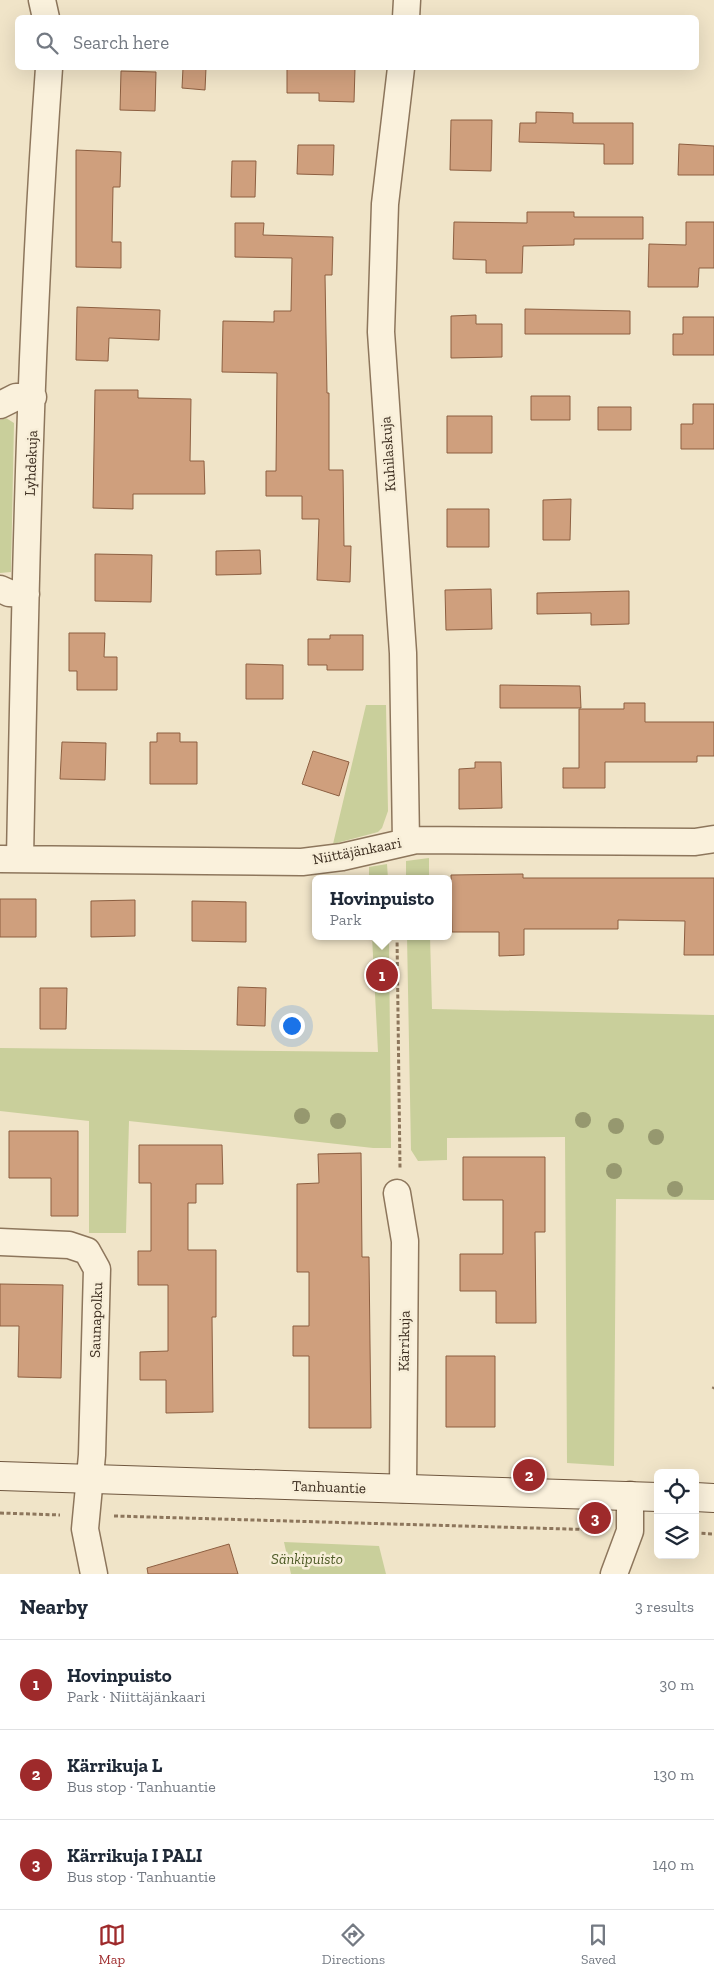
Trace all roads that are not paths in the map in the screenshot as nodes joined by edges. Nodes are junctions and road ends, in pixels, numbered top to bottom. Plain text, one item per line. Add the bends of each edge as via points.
1 (42, 0) edge
2 (407, 0) edge
3 (45, 15) edge
4 (406, 15) edge
5 (50, 70) edge
6 (401, 70) edge
7 (33, 397) junction
8 (0, 405) edge
9 (0, 589) edge
10 (26, 594) junction
11 (714, 839) edge
12 (406, 842) junction
13 (10, 859) edge
14 (397, 1194) road end
15 (0, 1242) edge
16 (0, 1476) edge
17 (90, 1479) junction
18 (403, 1489) junction
19 (630, 1495) junction
20 (654, 1496) edge
21 (699, 1497) edge
22 (714, 1498) edge
23 (94, 1574) edge
24 (614, 1574) edge

1 - 3 street
2 - 4 street
5 - 7 street, Lyhdekuja via 41,185
6 - 12 street, Kuhilaskuja via 385,204 381,332 403,653
7 - 8 street via 16,397
7 - 10 street, Lyhdekuja
9 - 10 street
10 - 13 street, Lyhdekuja
11 - 12 street, Niittäjänkaari via 695,842
12 - 13 street, Niittäjänkaari via 342,857 302,862
14 - 18 street, Kärrikuja via 405,1241
15 - 17 street, Saunapolku via 69,1245 87,1251 97,1269
16 - 17 street, Tanhuantie
17 - 18 street, Tanhuantie
17 - 23 street, Saunapolku via 85,1529
18 - 19 street, Tanhuantie
19 - 20 street, Tanhuantie
19 - 24 street via 630,1531
21 - 22 street

